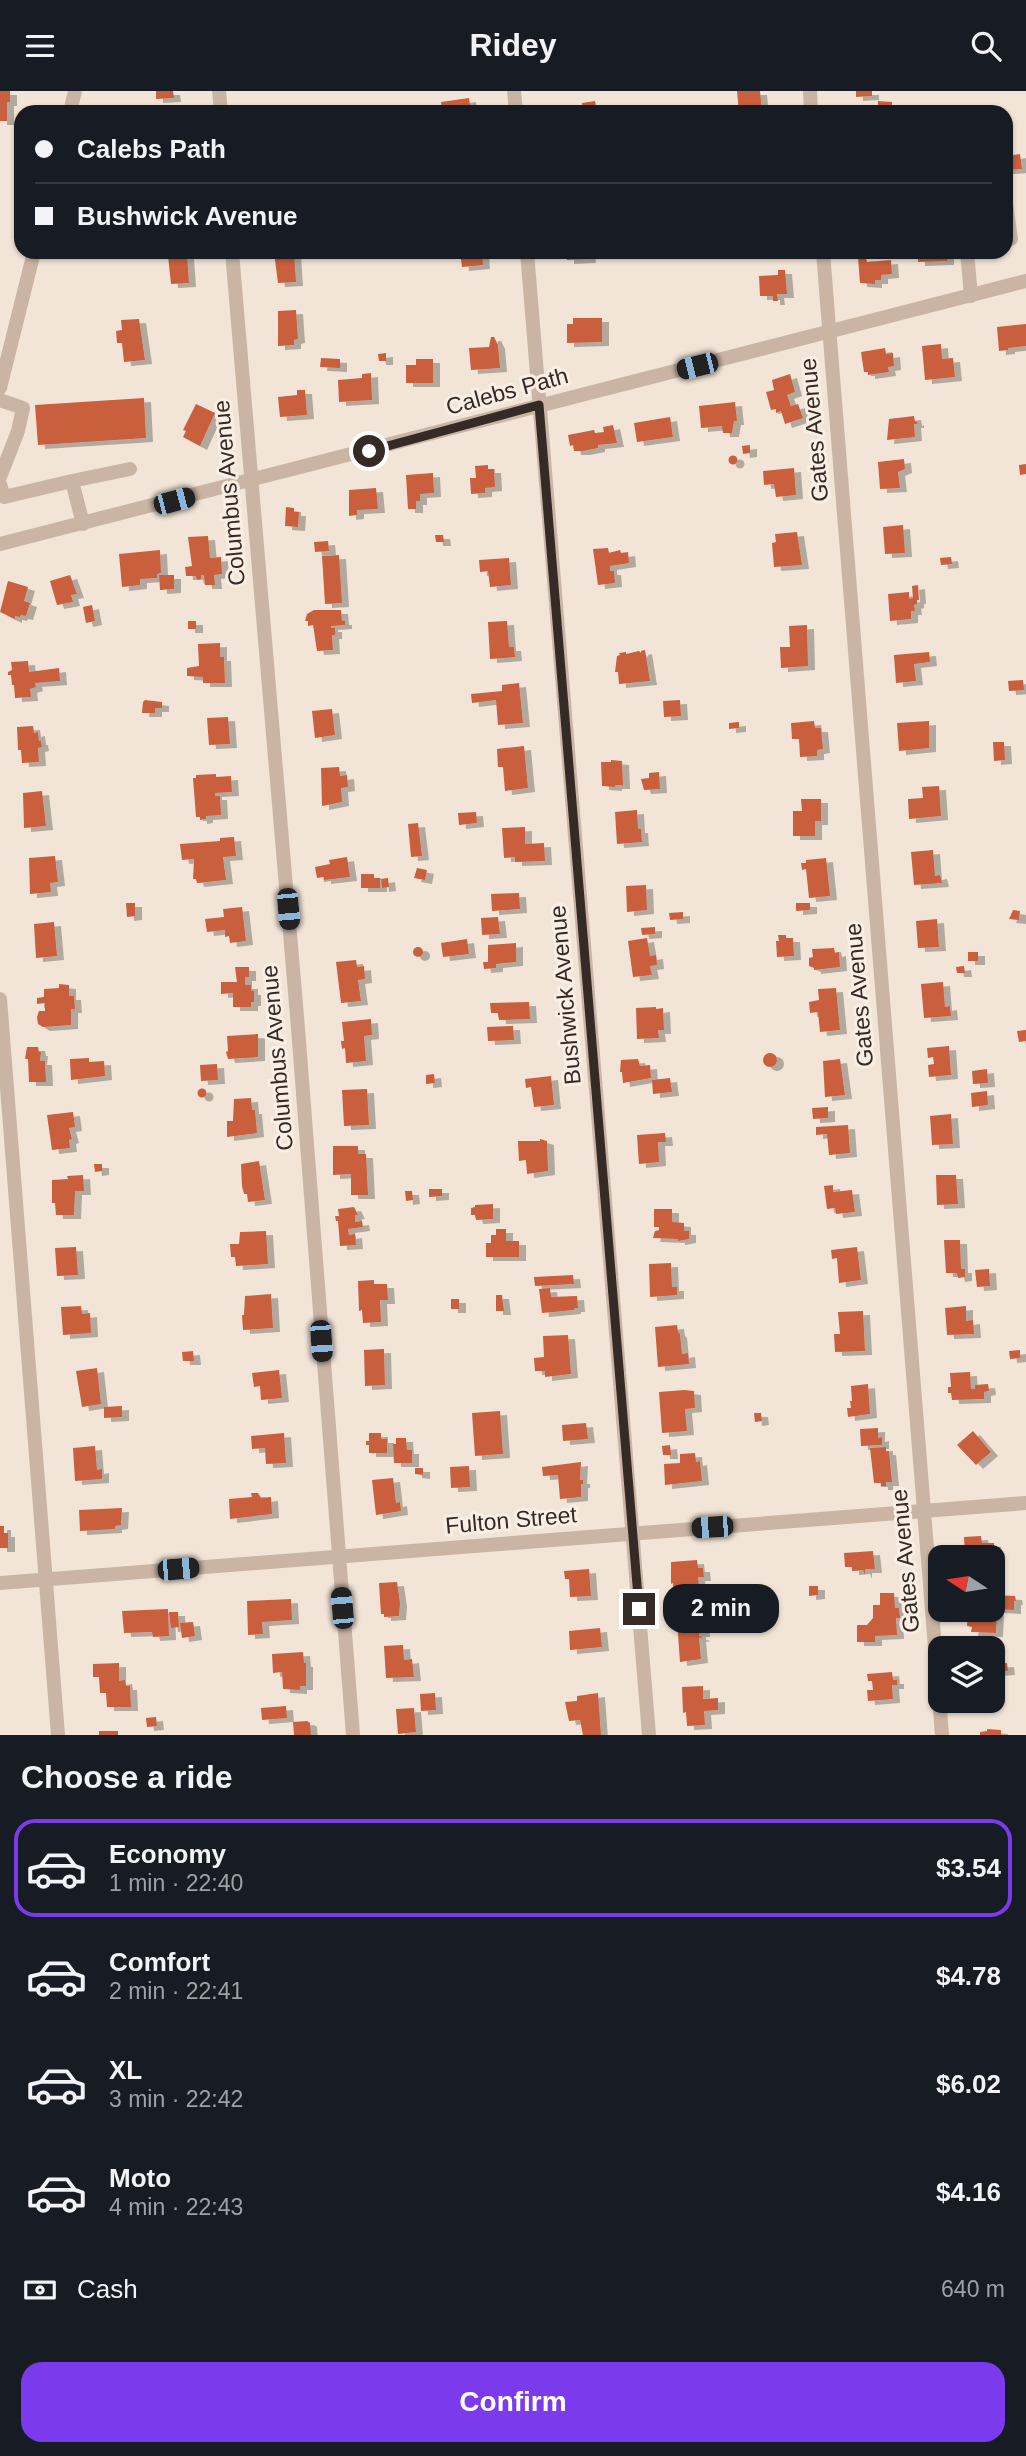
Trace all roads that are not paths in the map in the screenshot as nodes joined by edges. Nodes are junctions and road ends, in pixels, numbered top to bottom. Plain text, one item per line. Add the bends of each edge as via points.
1 (32, 259) edge
2 (233, 259) edge
3 (528, 259) edge
4 (824, 259) edge
5 (968, 259) edge
6 (1026, 281) edge
7 (971, 296) junction
8 (829, 333) junction
9 (0, 388) edge
10 (0, 400) edge
11 (539, 405) junction
12 (130, 469) dead end
13 (0, 477) edge
14 (72, 481) junction
15 (251, 481) junction
16 (0, 484) edge
17 (83, 524) junction
18 (0, 544) edge
19 (0, 999) edge
20 (1026, 1503) edge
21 (923, 1511) junction
22 (633, 1533) junction
23 (338, 1557) junction
24 (46, 1580) junction
25 (0, 1583) edge
26 (58, 1735) edge
27 (353, 1735) edge
28 (649, 1735) edge
29 (942, 1735) edge

1 - 9 street
2 - 15 street, Columbus Avenue
3 - 11 street, Bushwick Avenue
4 - 8 street, Gates Avenue
5 - 7 street
6 - 7 street, Calebs Path
7 - 8 street, Calebs Path
8 - 11 street, Calebs Path
8 - 21 street, Gates Avenue
10 - 13 street via 23,408
11 - 15 street, Calebs Path
11 - 22 street, Bushwick Avenue
12 - 14 street
14 - 16 street via 4,497
14 - 17 street
15 - 17 street, Calebs Path
15 - 23 street, Columbus Avenue
17 - 18 street, Calebs Path
19 - 24 street
20 - 21 street, Fulton Street
21 - 22 street, Fulton Street
21 - 29 street, Gates Avenue
22 - 23 street, Fulton Street
22 - 28 street, Bushwick Avenue
23 - 24 street, Fulton Street
23 - 27 street, Columbus Avenue
24 - 25 street, Fulton Street
24 - 26 street

